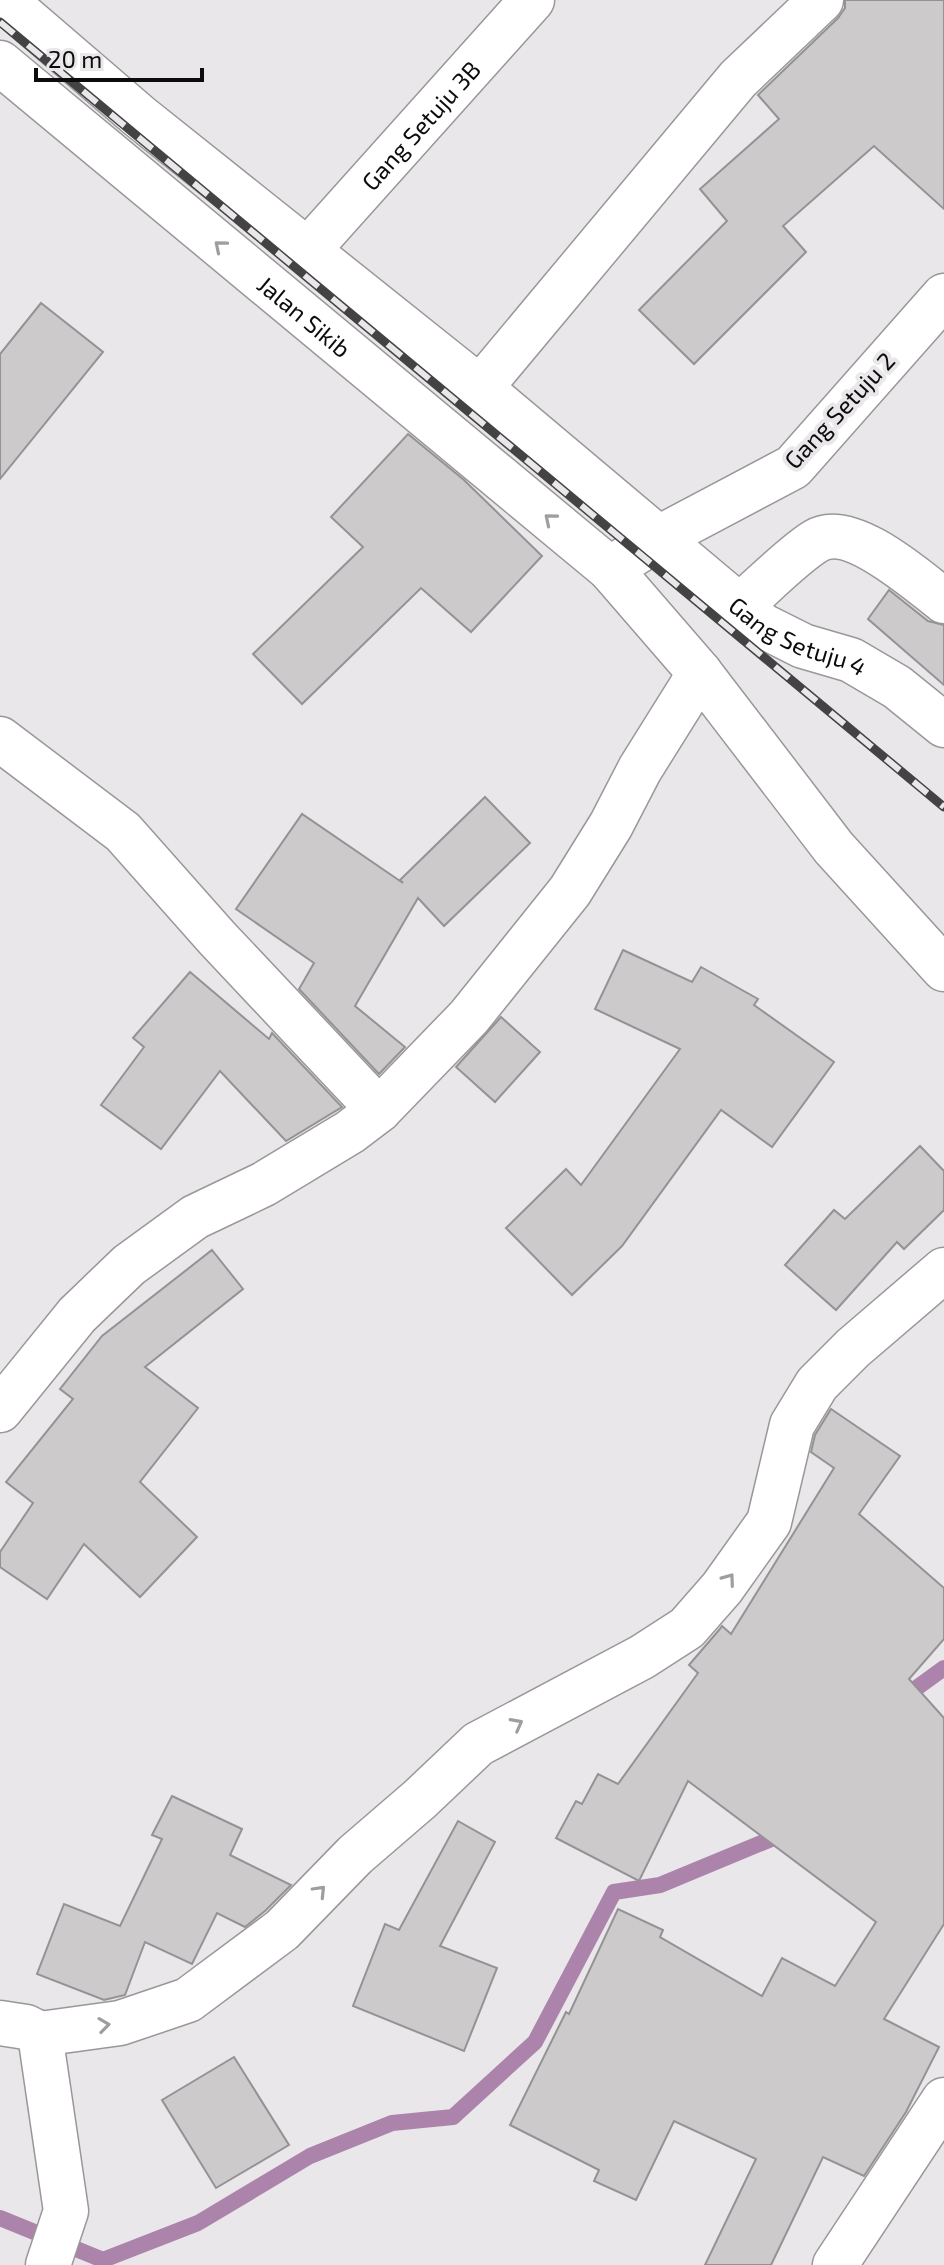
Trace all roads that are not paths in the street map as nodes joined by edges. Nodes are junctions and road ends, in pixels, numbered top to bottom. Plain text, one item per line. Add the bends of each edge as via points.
1 (4, 0) edge
2 (532, 0) edge
3 (821, 0) edge
4 (0, 63) edge
5 (308, 250) junction
6 (944, 296) edge
7 (480, 388) junction
8 (635, 553) junction
9 (944, 601) edge
10 (741, 605) junction
11 (700, 673) junction
12 (944, 725) edge
13 (0, 739) edge
14 (944, 969) edge
15 (379, 1110) junction
16 (944, 1270) edge
17 (0, 1410) edge
18 (20, 2028) edge
19 (944, 2100) edge
20 (48, 2265) edge
21 (835, 2265) edge

1 - 5 street
2 - 5 street, Gang Setuju 3B
3 - 7 street via 738,79
8 -> 4 street, Jalan Sikib
5 - 7 street
6 - 8 street, Gang Setuju 2 via 793,467
7 - 8 street
8 - 10 street, Gang Setuju 4
8 - 11 street
9 - 10 street via 877,550 844,538 818,539
10 - 12 street, Gang Setuju 4 via 763,626 803,646 851,660 897,687
11 - 14 street via 834,848
11 - 15 street via 570,891 469,1017
13 - 15 street via 123,832
15 - 17 street via 322,1151 195,1217 129,1265 77,1315
18 -> 16 street via 120,2023 188,2000 282,1930 355,1855 478,1744 687,1628 769,1522 792,1425 817,1384
18 - 20 street via 66,2211
19 - 21 street

